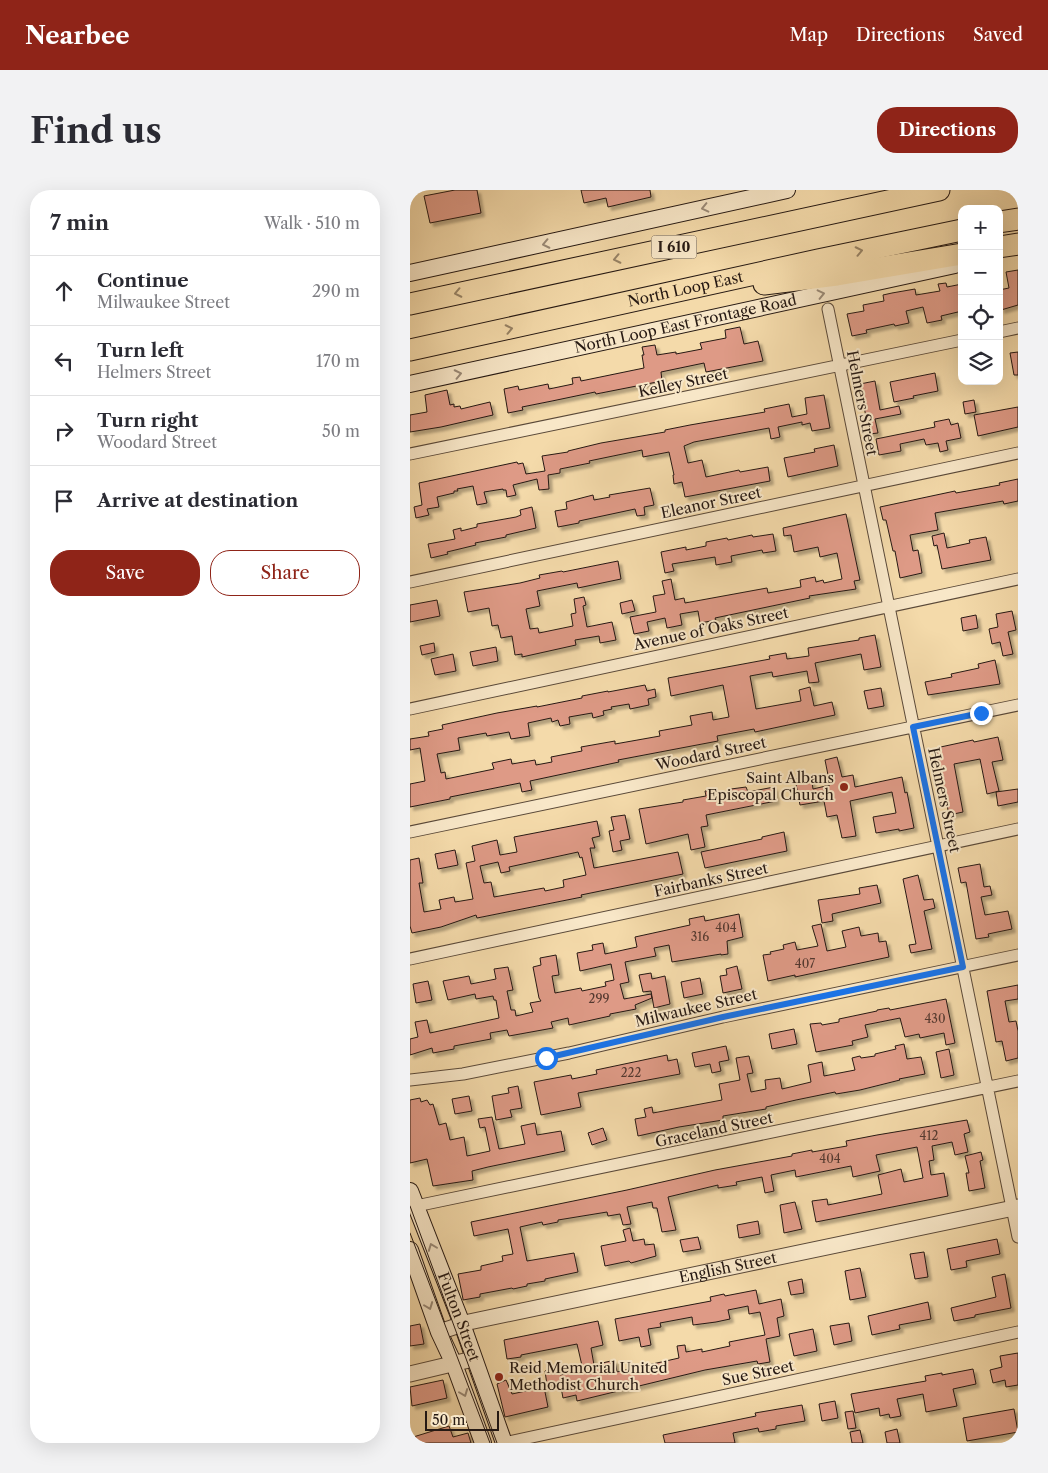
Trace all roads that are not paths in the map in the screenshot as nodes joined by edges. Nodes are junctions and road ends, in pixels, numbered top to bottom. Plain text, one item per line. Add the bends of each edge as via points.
1 (787, 190) edge
2 (880, 190) edge
3 (939, 190) edge
4 (1018, 219) edge
5 (1003, 221) edge
6 (958, 231) edge
7 (1018, 244) edge
8 (1003, 246) edge
9 (656, 251) junction
10 (1018, 252) edge
11 (958, 255) edge
12 (1003, 255) edge
13 (958, 265) edge
14 (410, 274) edge
15 (640, 300) junction
16 (410, 304) edge
17 (828, 310) dead end
18 (1018, 328) edge
19 (1003, 331) edge
20 (958, 341) edge
21 (410, 350) edge
22 (839, 366) junction
23 (410, 384) edge
24 (1018, 453) edge
25 (410, 454) edge
26 (863, 486) junction
27 (1018, 579) edge
28 (410, 582) edge
29 (888, 606) junction
30 (1018, 705) edge
31 (410, 709) edge
32 (913, 727) junction
33 (1018, 829) edge
34 (410, 832) edge
35 (939, 846) junction
36 (1018, 955) edge
37 (410, 959) edge
38 (963, 967) junction
39 (410, 1080) edge
40 (1018, 1081) edge
41 (988, 1087) junction
42 (413, 1199) edge
43 (1015, 1207) edge
44 (1018, 1237) edge
45 (410, 1250) edge
46 (462, 1324) junction
47 (439, 1332) junction
48 (1018, 1332) edge
49 (474, 1359) junction
50 (454, 1364) junction
51 (410, 1374) edge
52 (483, 1443) edge
53 (504, 1443) edge

1 -> 14 main road
2 - 9 highway
3 - 9 highway, I 610
4 - 5 highway
15 -> 6 highway, North Loop East
7 - 8 highway
9 -> 16 highway, I 610
10 - 12 main road
11 - 15 highway via 837,275
23 -> 13 main road, North Loop East Frontage Road
21 -> 15 highway, North Loop East
17 - 22 street, Helmers Street
18 - 19 street
20 - 22 street, Kelley Street
22 - 25 street, Kelley Street
22 - 26 street, Helmers Street
24 - 26 street, Eleanor Street
26 - 28 street, Eleanor Street
26 - 29 street, Helmers Street
27 - 29 street, Avenue of Oaks Street
29 - 31 street, Avenue of Oaks Street
29 - 32 street, Helmers Street
30 - 32 street, Woodard Street
32 - 34 street, Woodard Street
32 - 35 street, Helmers Street
33 - 35 street, Fairbanks Street
35 - 37 street, Fairbanks Street
35 - 38 street, Helmers Street
36 - 38 street, Milwaukee Street
38 - 39 street, Milwaukee Street via 569,1053 462,1074
38 - 41 street, Helmers Street
40 - 41 street, Graceland Street
41 - 42 street, Graceland Street
41 - 43 street, Helmers Street
46 -> 42 main road, Fulton Street
43 - 44 street, Helmers Street
43 - 46 street, English Street
45 -> 47 main road, Fulton Street
46 - 47 street, English Street
46 - 49 main road, Fulton Street
47 - 50 main road, Fulton Street
48 - 53 street, Sue Street
49 - 50 street
49 - 53 main road, Fulton Street
50 - 51 street
50 -> 52 main road, Fulton Street

